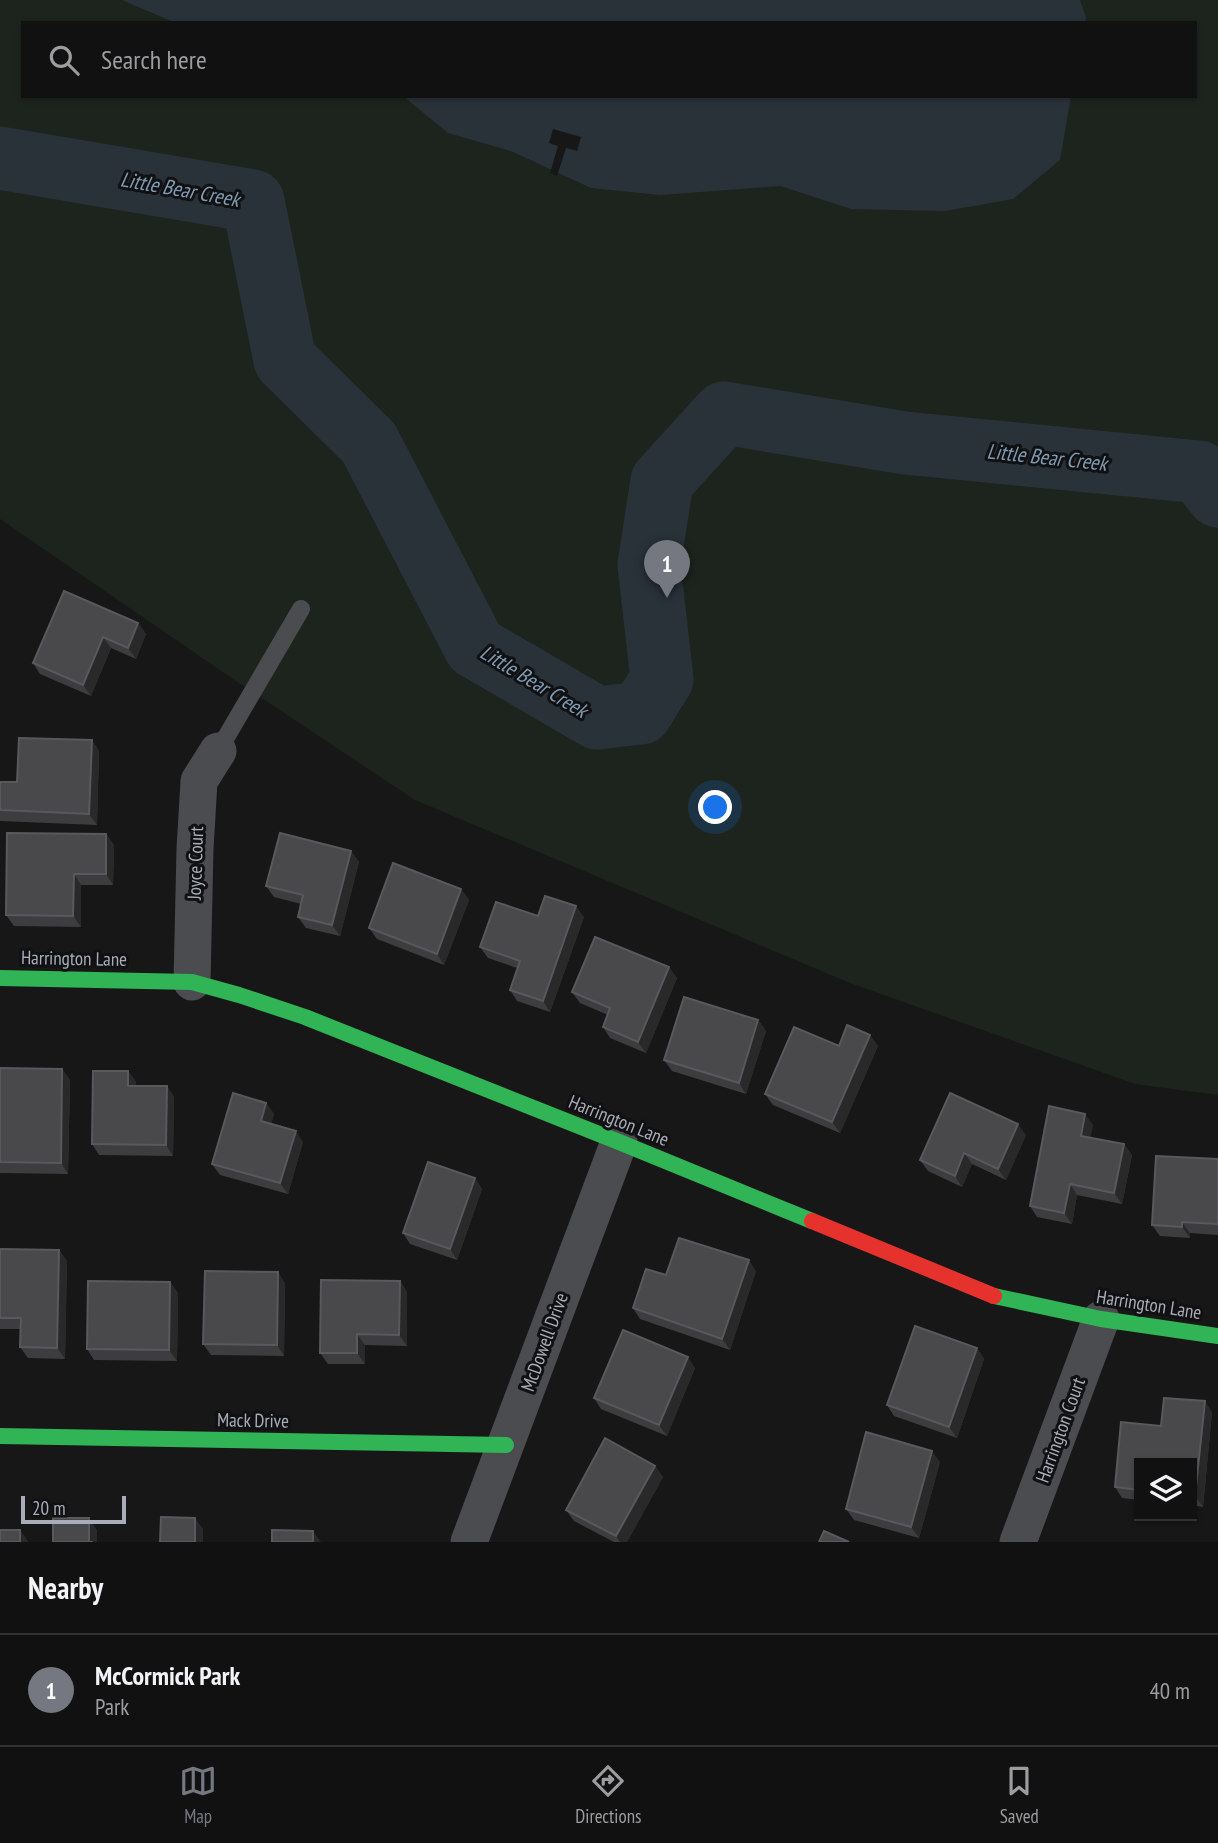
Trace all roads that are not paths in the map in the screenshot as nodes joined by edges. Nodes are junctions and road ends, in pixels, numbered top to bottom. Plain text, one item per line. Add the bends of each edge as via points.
1 (301, 609) dead end
2 (218, 751) joint
3 (0, 978) edge
4 (192, 982) junction
5 (619, 1143) junction
6 (1101, 1318) junction
7 (1218, 1336) edge
8 (0, 1436) edge
9 (506, 1445) junction
10 (468, 1542) edge
11 (1018, 1542) edge

1 - 2 lane
2 - 4 street, Joyce Court via 199,781
3 - 4 street, Harrington Lane
4 - 5 street, Harrington Lane via 306,1017
5 - 6 street, Harrington Lane via 992,1295
5 - 9 street, McDowell Drive
6 - 7 street, Harrington Lane
6 - 11 street, Harrington Court
8 - 9 street, Mack Drive
9 - 10 street, McDowell Drive

